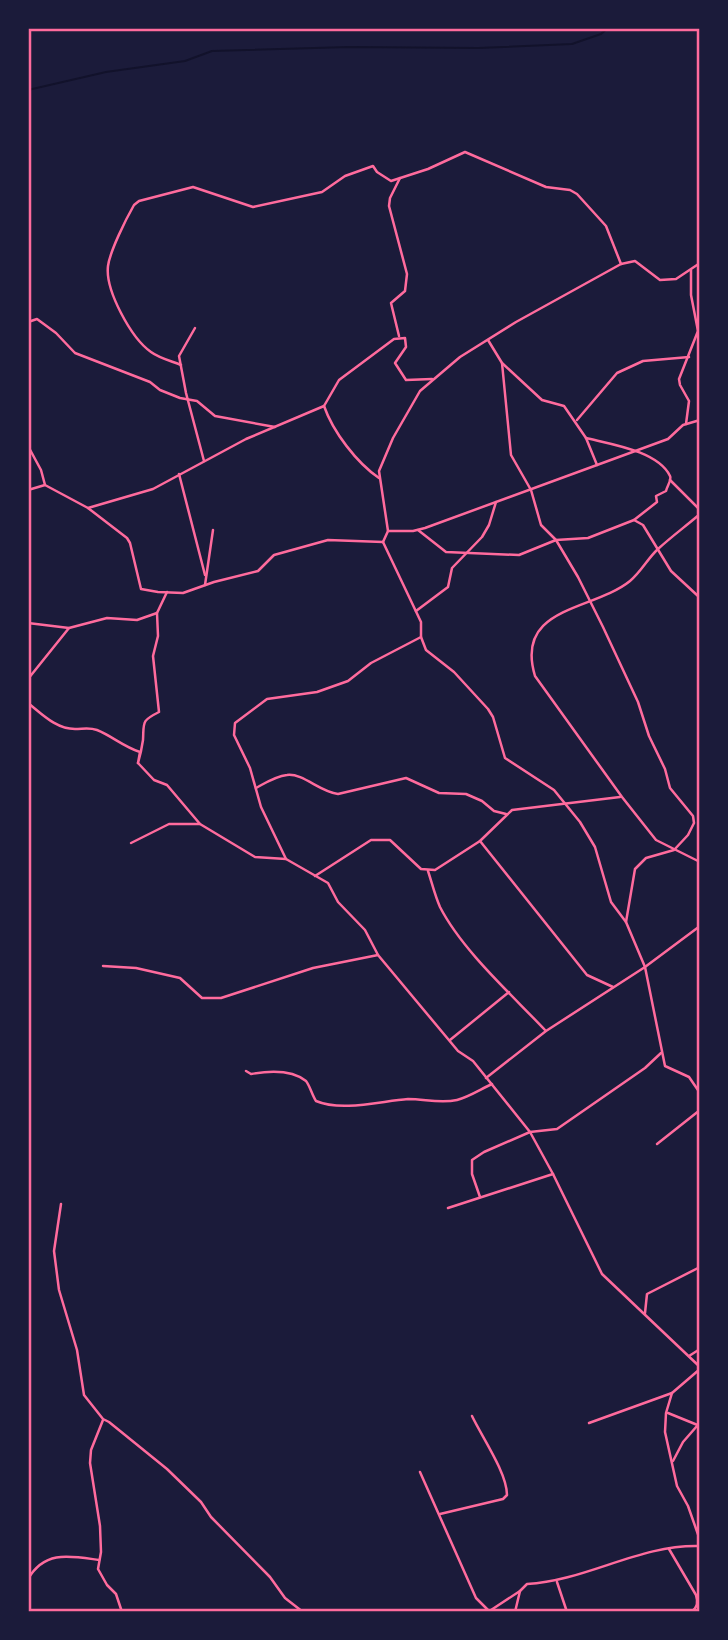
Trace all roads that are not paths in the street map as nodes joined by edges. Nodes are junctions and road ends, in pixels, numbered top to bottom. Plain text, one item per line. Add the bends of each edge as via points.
1 (400, 178) junction
2 (700, 262) edge
3 (621, 264) junction
4 (691, 268) junction
5 (28, 322) edge
6 (195, 328) dead end
7 (399, 338) junction
8 (488, 340) junction
9 (689, 357) junction
10 (502, 363) junction
11 (181, 365) junction
12 (435, 378) junction
13 (187, 398) junction
14 (324, 406) junction
15 (700, 420) edge
16 (576, 421) junction
17 (686, 424) junction
18 (275, 427) junction
19 (586, 438) junction
20 (28, 446) edge
21 (638, 450) junction
22 (204, 461) junction
23 (597, 465) junction
24 (179, 474) junction
25 (379, 478) junction
26 (670, 480) junction
27 (45, 485) junction
28 (28, 490) edge
29 (531, 490) junction
30 (496, 502) junction
31 (88, 508) junction
32 (700, 512) edge
33 (634, 520) junction
34 (213, 530) dead end
35 (418, 530) junction
36 (388, 531) junction
37 (555, 540) junction
38 (383, 542) junction
39 (657, 550) junction
40 (464, 554) junction
41 (205, 575) junction
42 (205, 585) junction
43 (167, 592) junction
44 (698, 596) dead end
45 (589, 601) junction
46 (416, 611) junction
47 (157, 613) junction
48 (28, 623) edge
49 (69, 628) junction
50 (421, 637) junction
51 (28, 679) edge
52 (28, 703) edge
53 (138, 763) junction
54 (256, 788) junction
55 (622, 797) junction
56 (565, 804) junction
57 (506, 814) junction
58 (201, 824) junction
59 (480, 841) junction
60 (131, 843) dead end
61 (674, 850) junction
62 (286, 859) junction
63 (700, 862) edge
64 (428, 871) junction
65 (315, 876) junction
66 (626, 922) junction
67 (700, 926) edge
68 (378, 955) junction
69 (103, 966) dead end
70 (645, 967) junction
71 (614, 987) junction
72 (509, 992) junction
73 (546, 1031) junction
74 (450, 1040) junction
75 (661, 1053) junction
76 (246, 1071) dead end
77 (486, 1078) junction
78 (492, 1084) junction
79 (700, 1093) edge
80 (700, 1110) edge
81 (530, 1132) junction
82 (657, 1144) dead end
83 (553, 1174) junction
84 (480, 1198) junction
85 (61, 1204) dead end
86 (448, 1208) dead end
87 (700, 1267) edge
88 (645, 1313) junction
89 (700, 1349) edge
90 (689, 1356) junction
91 (700, 1368) edge
92 (672, 1393) junction
93 (666, 1413) junction
94 (472, 1416) dead end
95 (103, 1419) junction
96 (589, 1423) dead end
97 (699, 1426) edge
98 (673, 1461) junction
99 (420, 1472) dead end
100 (440, 1514) junction
101 (700, 1540) edge
102 (700, 1546) edge
103 (669, 1549) junction
104 (99, 1560) junction
105 (28, 1579) edge
106 (557, 1581) junction
107 (520, 1591) junction
108 (700, 1597) edge
109 (698, 1602) junction
110 (122, 1612) edge
111 (303, 1612) edge
112 (489, 1612) edge
113 (515, 1612) edge
114 (567, 1612) edge
115 (691, 1612) edge

1 - 3 street via 465,152 546,187 570,190 606,226
1 - 7 street via 389,202 407,274 405,291 391,303
1 - 11 street via 391,181 373,166 345,176 322,192 253,207 193,187 134,205 108,268 118,307 143,345
2 - 4 street
3 - 4 street via 635,261 660,280 676,279
3 - 8 street
4 - 9 street via 698,331
5 - 13 street via 40,321 75,353
6 - 11 street via 179,353
7 - 12 street via 405,338 406,347 395,363 406,380
7 - 14 street via 340,380
8 - 10 street
8 - 12 street
9 - 16 street via 643,361 617,373
9 - 17 street via 679,382 689,401
10 - 16 street via 542,400 564,406
10 - 29 street via 511,455
11 - 13 street
12 - 25 street via 413,401
13 - 18 street via 215,416
13 - 22 street
14 - 18 street
14 - 25 street via 360,464
15 - 17 street
16 - 19 street
17 - 21 street via 668,439
18 - 22 street
19 - 21 street
19 - 23 street
20 - 27 street
21 - 23 street
21 - 26 street via 664,469
22 - 24 street
23 - 29 street
24 - 31 street via 153,489
24 - 41 street
25 - 36 street
26 - 32 street
26 - 33 street via 652,508
27 - 28 street
27 - 31 street
29 - 30 street
29 - 37 street via 541,525
30 - 35 street
30 - 40 street via 485,532
31 - 43 street via 130,543 141,589
32 - 39 street
33 - 37 street via 588,538
33 - 39 street via 643,525
34 - 41 street
35 - 36 street
35 - 40 street via 443,551
36 - 38 street
37 - 40 street via 519,555
37 - 45 street
38 - 42 street via 328,540 274,555 258,571
38 - 46 street
39 - 44 street via 671,571
39 - 45 street via 630,581
40 - 46 street via 452,568 447,587
41 - 42 street
42 - 43 street via 183,593
43 - 47 street
45 - 55 street via 546,622 530,659 536,676
45 - 61 street via 638,702 670,788 693,816 688,835
46 - 50 street
47 - 49 street via 137,620 107,618
47 - 53 street via 153,656 159,712 145,721
48 - 49 street
49 - 51 street
50 - 54 street via 371,663 348,681 317,692 267,699 240,718 234,735
50 - 56 street via 426,650 488,709 505,758 554,790
52 - 53 street via 58,726 92,728 140,752
53 - 58 street via 154,780 167,785
54 - 57 street via 292,775 338,794 406,778 439,793 466,794
54 - 62 street
55 - 56 street
55 - 61 street via 656,840
56 - 57 street
56 - 66 street via 595,847 611,902
57 - 59 street
58 - 60 street via 169,824
58 - 62 street via 255,858
59 - 64 street
59 - 71 street via 587,975
61 - 63 street
61 - 66 street via 646,858 635,869
62 - 65 street
64 - 65 street via 390,839 380,839 370,840
64 - 72 street via 440,906 482,964
65 - 68 street via 328,883 338,902 365,930
66 - 70 street
67 - 70 street
68 - 69 street via 313,968 221,998 202,998 180,978
68 - 74 street
70 - 71 street
70 - 75 street
71 - 73 street
72 - 73 street
72 - 74 street
73 - 77 street
74 - 77 street
75 - 79 street via 665,1066 689,1077
75 - 81 street via 557,1129
76 - 78 street via 282,1072 302,1079 309,1083 316,1101 324,1104 441,1103
77 - 78 street
78 - 81 street
80 - 82 street
81 - 83 street
81 - 84 street via 472,1160
83 - 84 street
83 - 88 street via 601,1274
84 - 86 street
85 - 95 street via 54,1251 59,1290 77,1350 84,1395
87 - 88 street via 647,1293
88 - 90 street
89 - 90 street
90 - 91 street
91 - 92 street
92 - 93 street
92 - 96 street
93 - 97 street
93 - 98 street
94 - 100 street via 507,1495
95 - 104 street via 90,1463 100,1526
95 - 111 street via 167,1469
97 - 98 street via 683,1441
98 - 101 street via 677,1486
99 - 100 street
100 - 112 street via 476,1598
102 - 103 street
103 - 106 street
103 - 109 street
104 - 105 street via 55,1557 36,1565
104 - 110 street via 99,1575 116,1594
106 - 107 street via 527,1584
106 - 114 street
107 - 112 street
107 - 113 street
108 - 109 street
109 - 115 street

